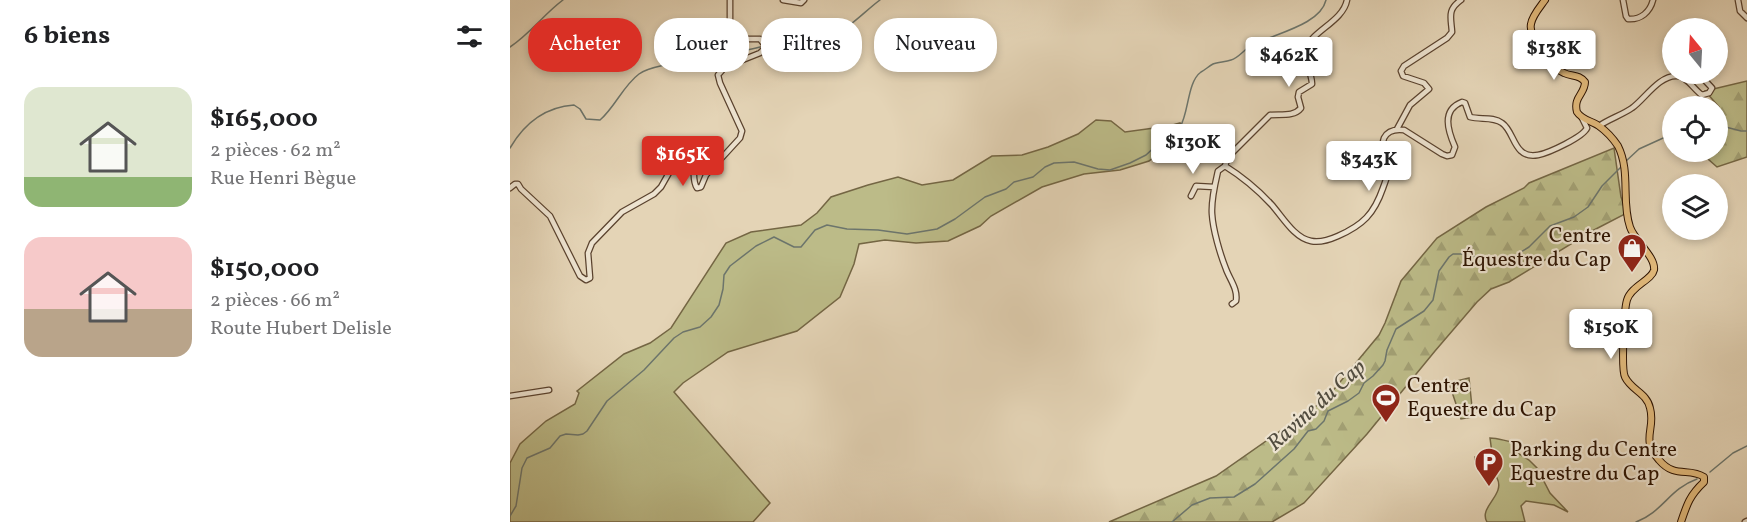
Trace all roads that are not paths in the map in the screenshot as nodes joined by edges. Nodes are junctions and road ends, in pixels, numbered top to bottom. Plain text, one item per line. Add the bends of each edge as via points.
1 (730, 0) edge
2 (783, 0) edge
3 (804, 0) edge
4 (1347, 0) edge
5 (1461, 0) edge
6 (1545, 0) edge
7 (1623, 0) edge
8 (1653, 0) edge
9 (1738, 0) edge
10 (1747, 18) edge
11 (1662, 83) edge
12 (1690, 84) edge
13 (1708, 84) edge
14 (1582, 118) junction
15 (1599, 126) junction
16 (1397, 129) junction
17 (1225, 166) junction
18 (1214, 187) junction
19 (510, 188) edge
20 (1191, 195) dead end
21 (1232, 304) dead end
22 (549, 390) dead end
23 (510, 396) edge
24 (1682, 522) edge

1 - 19 street via 732,37 760,39 764,49 725,67 718,75 742,131 706,175 701,187 693,182 693,162 686,159 674,164 654,194 622,212 592,243 588,256 590,278 586,280 580,276 550,216 518,184
2 - 3 street
4 - 17 street via 1335,19 1303,51 1313,80 1299,92 1298,111 1270,115 1228,157
5 - 16 street via 1451,11 1452,32 1447,38 1401,71 1403,76 1424,82 1429,89 1410,105
6 - 14 main road via 1531,23 1532,34 1555,68 1585,82 1576,104 1576,112
7 - 8 street via 1626,16 1635,20 1647,13
9 - 10 street
11 - 15 street via 1632,108
12 - 13 street via 1705,95 1712,91
14 - 15 main road
14 - 16 street via 1587,128 1578,138 1529,156 1520,151 1504,124 1470,117 1462,102 1451,110 1447,122 1455,147 1452,155 1442,154 1413,134
15 - 24 main road via 1617,144 1626,179 1630,227 1651,258 1654,270 1627,300 1623,373 1648,403 1648,441 1659,460 1673,471 1704,477 1688,500
16 - 17 street via 1384,138 1388,172 1374,209 1356,227 1321,241 1297,234 1270,203
17 - 18 street via 1218,171
18 - 20 street via 1196,186
18 - 21 street via 1212,213 1219,250 1237,293
22 - 23 street

